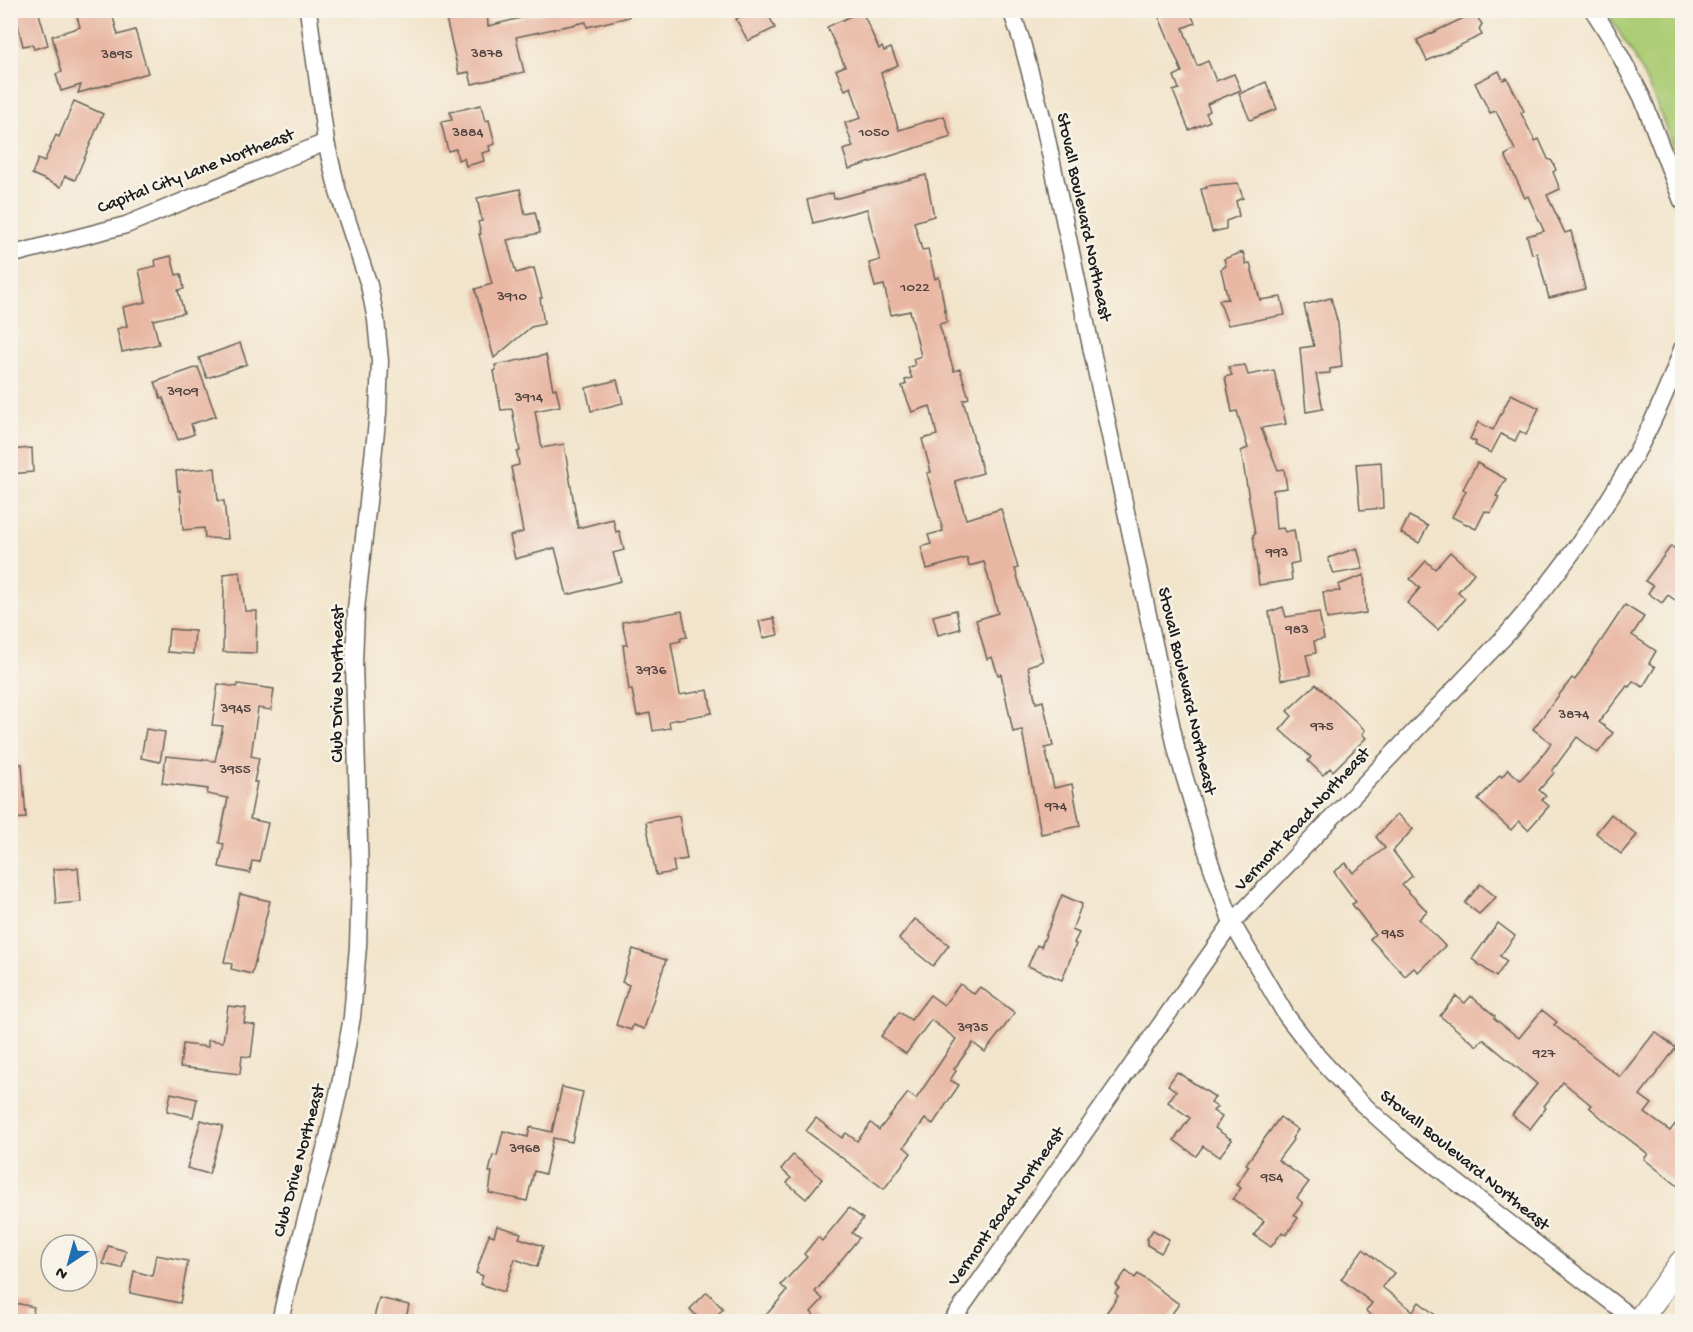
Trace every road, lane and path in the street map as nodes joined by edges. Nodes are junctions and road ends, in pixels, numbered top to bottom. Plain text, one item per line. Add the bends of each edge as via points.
1 (308, 10) edge
2 (1011, 10) edge
3 (1593, 10) edge
4 (326, 142) junction
5 (1683, 201) edge
6 (10, 255) edge
7 (1683, 349) edge
8 (1232, 923) junction
9 (1683, 1262) edge
10 (280, 1322) edge
11 (951, 1322) edge
12 (1638, 1322) edge

1 - 4 street, Club Drive Northeast
2 - 8 street, Stovall Boulevard Northeast via 1043,120 1176,752
3 - 5 street via 1642,98
4 - 6 street, Capital City Lane Northeast via 126,225
4 - 10 street, Club Drive Northeast via 369,285 380,362 356,609 358,946 352,1017 340,1085
7 - 8 street, Vermont Road Northeast via 1634,460 1548,586
8 - 11 street, Vermont Road Northeast
8 - 12 street, Stovall Boulevard Northeast via 1286,1014 1358,1100 1406,1143
9 - 12 main road

